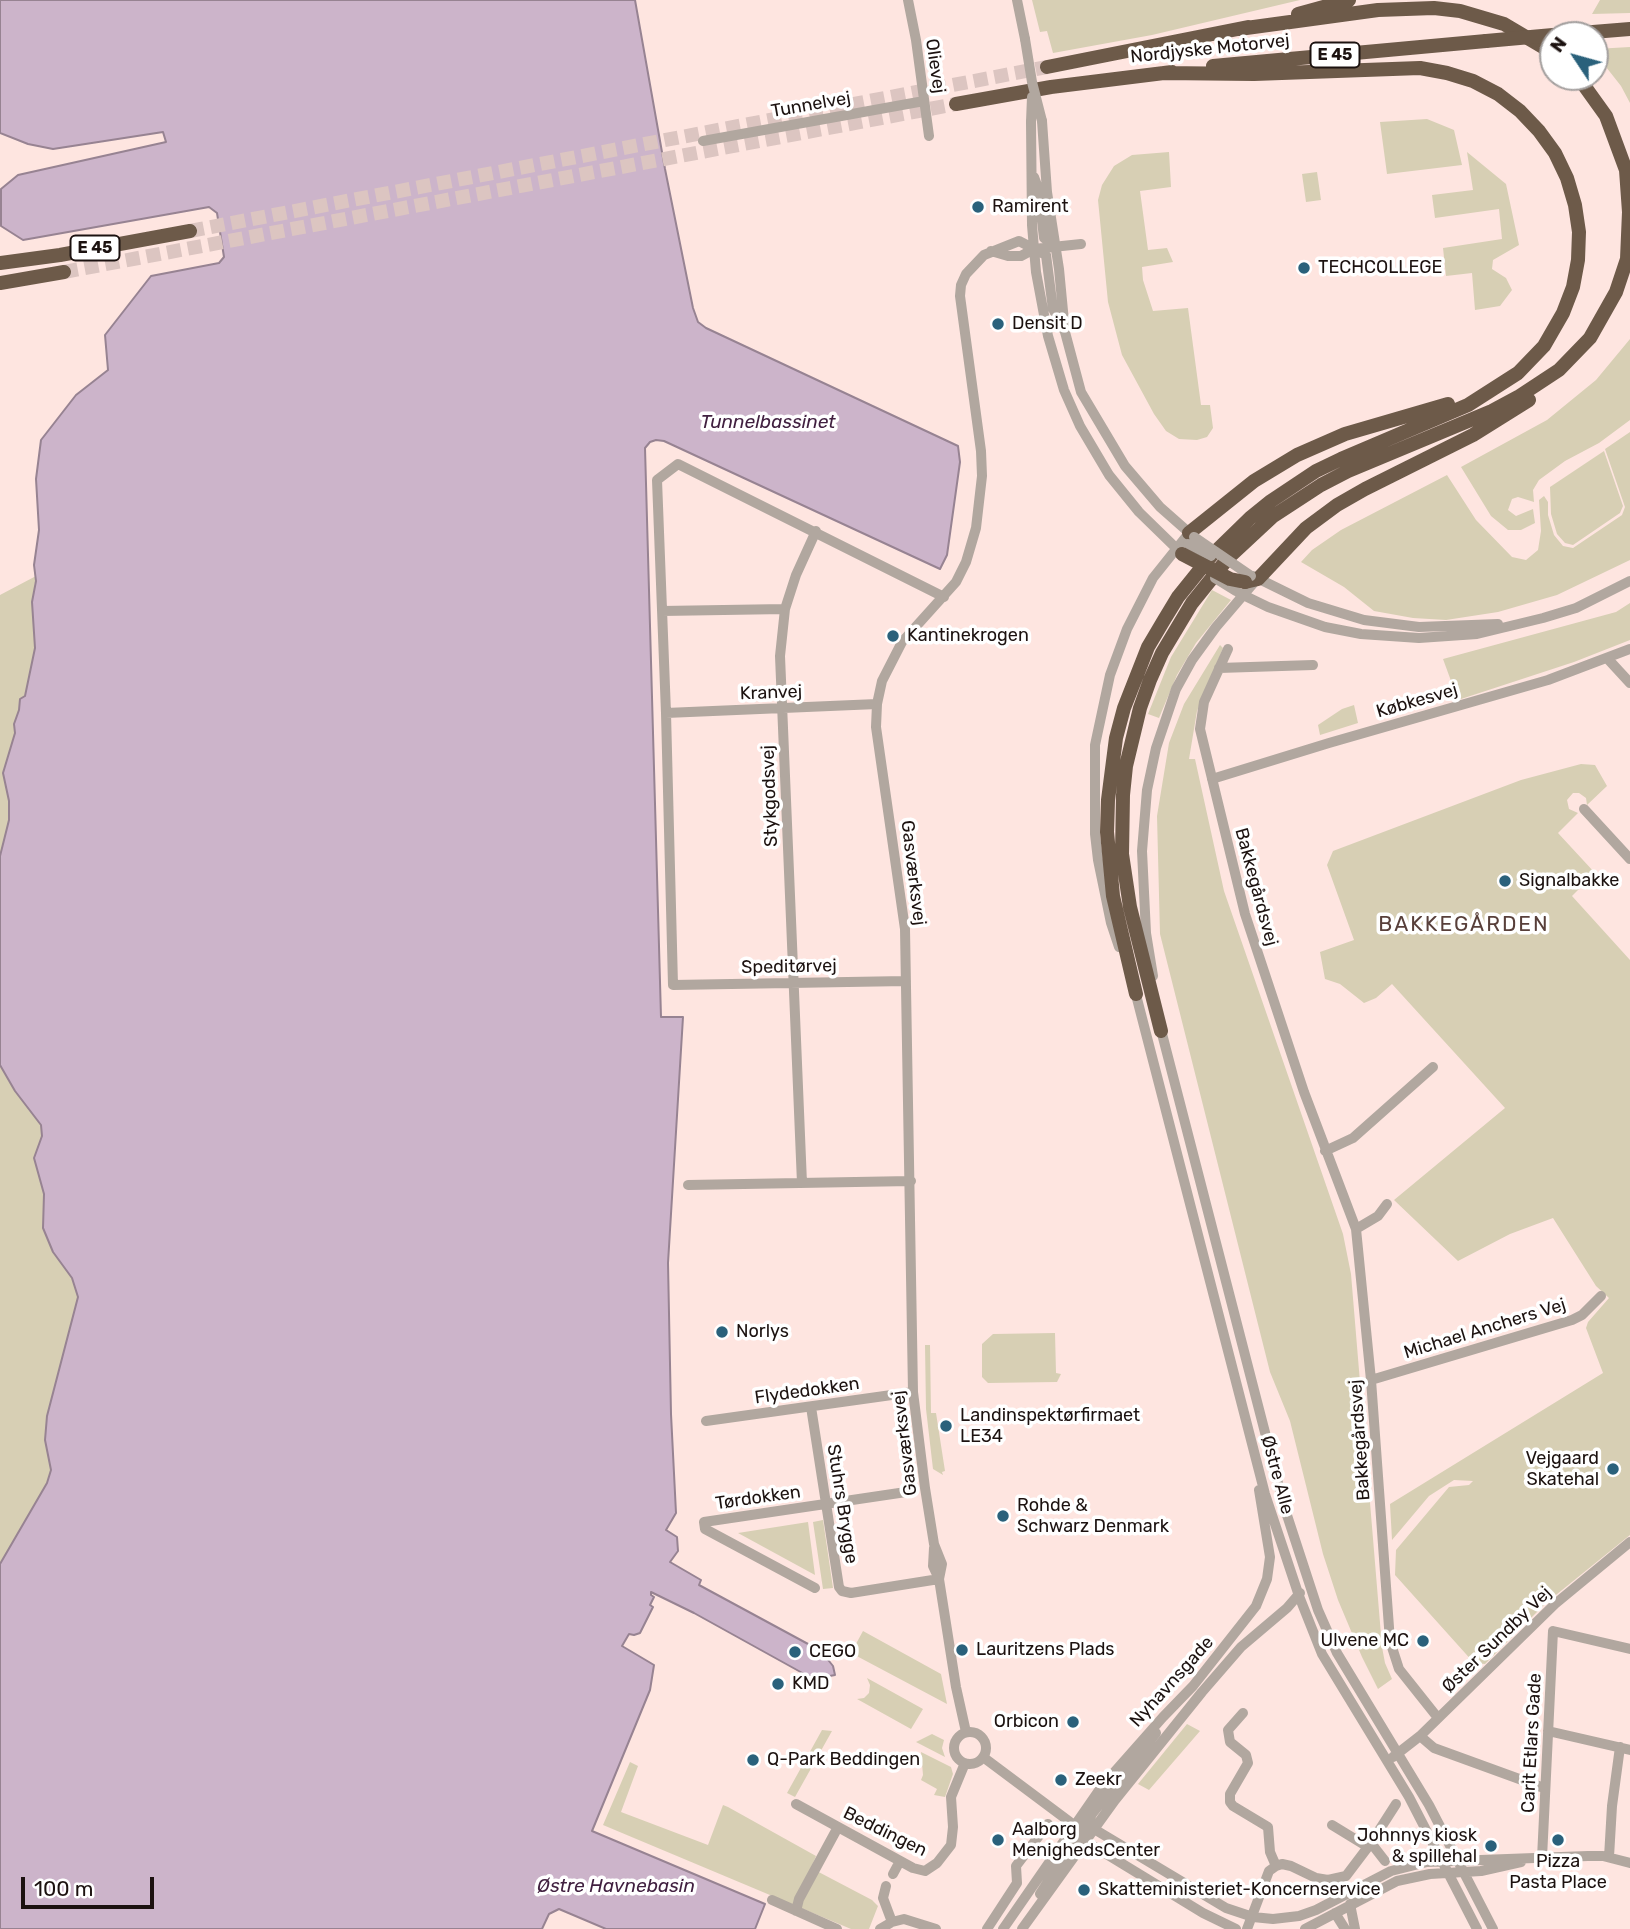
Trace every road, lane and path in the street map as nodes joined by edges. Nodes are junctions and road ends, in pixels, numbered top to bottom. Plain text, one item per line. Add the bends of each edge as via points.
1 (908, 0) edge
2 (1017, 0) edge
3 (1349, 0) edge
4 (1239, 29) junction
5 (1630, 29) edge
6 (1609, 31) edge
7 (1539, 37) edge
8 (1539, 45) edge
9 (1047, 67) tunnel mouth
10 (1163, 73) junction
11 (1588, 91) edge
12 (924, 101) junction
13 (956, 104) tunnel mouth
14 (1037, 121) junction
15 (929, 136) dead end
16 (704, 141) dead end
17 (1032, 174) junction
18 (190, 231) tunnel mouth
19 (1081, 244) dead end
20 (1055, 246) junction
21 (1034, 249) junction
22 (0, 262) edge
23 (64, 272) tunnel mouth
24 (0, 283) edge
25 (1563, 313) junction
26 (1600, 322) junction
27 (1065, 332) junction
28 (816, 531) junction
29 (1191, 535) junction
30 (1179, 551) junction
31 (1630, 581) edge
32 (1247, 583) junction
33 (944, 597) junction
34 (785, 609) junction
35 (662, 611) junction
36 (1516, 623) junction
37 (1228, 649) dead end
38 (1630, 649) edge
39 (1607, 658) junction
40 (1313, 665) dead end
41 (1219, 668) junction
42 (1630, 683) edge
43 (877, 704) junction
44 (783, 708) junction
45 (666, 712) junction
46 (1212, 779) junction
47 (1584, 809) dead end
48 (1630, 859) edge
49 (906, 981) junction
50 (792, 983) junction
51 (1136, 994) junction
52 (1161, 1031) junction
53 (1433, 1067) dead end
54 (1325, 1151) junction
55 (911, 1181) junction
56 (802, 1183) junction
57 (688, 1185) dead end
58 (1387, 1204) dead end
59 (1356, 1229) junction
60 (1601, 1296) dead end
61 (1371, 1380) junction
62 (913, 1392) junction
63 (811, 1407) junction
64 (706, 1422) dead end
65 (1247, 1424) junction
66 (906, 1492) dead end
67 (826, 1504) junction
68 (1630, 1542) edge
69 (1306, 1576) junction
70 (939, 1579) junction
71 (815, 1588) dead end
72 (1298, 1595) junction
73 (1630, 1649) edge
74 (1243, 1713) dead end
75 (1438, 1718) junction
76 (1548, 1731) junction
77 (966, 1732) junction
78 (1420, 1736) junction
79 (1625, 1749) edge
80 (1398, 1755) junction
81 (983, 1757) junction
82 (1387, 1762) junction
83 (965, 1763) junction
84 (1544, 1788) junction
85 (796, 1804) dead end
86 (1396, 1804) dead end
87 (1048, 1824) dead end
88 (1332, 1825) dead end
89 (838, 1827) junction
90 (1084, 1827) junction
91 (1085, 1841) junction
92 (1369, 1845) junction
93 (1609, 1857) junction
94 (1542, 1858) junction
95 (900, 1861) junction
96 (1385, 1861) dead end
97 (1442, 1861) junction
98 (1458, 1861) junction
99 (1630, 1863) edge
100 (1276, 1866) junction
101 (1464, 1872) junction
102 (1448, 1873) junction
103 (893, 1874) dead end
104 (886, 1886) dead end
105 (772, 1900) dead end
106 (1350, 1905) junction
107 (796, 1911) junction
108 (1335, 1913) junction
109 (1253, 1917) junction
110 (892, 1922) junction
111 (837, 1929) edge
112 (880, 1929) edge
113 (936, 1929) edge
114 (987, 1929) edge
115 (1003, 1929) edge
116 (1021, 1929) edge
117 (1236, 1929) edge
118 (1247, 1929) edge
119 (1254, 1929) edge
120 (1305, 1929) edge
121 (1345, 1929) edge
122 (1355, 1929) edge
123 (1478, 1929) edge
124 (1493, 1929) edge

1 - 12 street, Olievej
2 - 14 street, bridge
3 - 4 highway, Nordjyske Motorvej
4 - 8 highway via 1378,10 1434,8 1460,10 1504,24
4 - 9 highway, Nordjyske Motorvej
5 - 6 highway, Nordjyske Motorvej / E 45
7 - 10 highway, Nordjyske Motorvej / E 45, bridge
10 - 13 highway, Nordjyske Motorvej / E 45
10 - 25 highway via 1420,68 1460,77 1498,94 1539,131 1567,178 1579,232 1573,287
11 - 26 highway via 1606,116 1626,170 1629,212 1627,259
12 - 15 street, Olievej
12 - 16 street, Tunnelvej
14 - 17 street
14 - 20 street
17 - 20 street via 1044,238
17 - 21 street
18 - 22 highway, E 45
19 - 20 street, Gasværksvej
20 - 21 street, Gasværksvej
20 - 27 street
21 - 27 street via 1046,255 1053,309
21 - 30 street via 1052,349 1080,426 1124,495
21 - 33 street, Gasværksvej via 1019,241 991,251 971,266 961,285 981,450 981,489 966,562
23 - 24 highway, E 45
25 - 29 highway via 1528,354 1480,389 1304,452 1254,481
25 - 51 highway via 1538,353 1503,384 1468,405 1341,459 1271,501 1230,536 1178,597 1148,647 1131,688 1116,738 1108,800 1113,896
26 - 32 highway via 1575,361 1535,396 1473,435 1337,505
26 - 52 highway via 1570,360 1518,397 1348,471 1288,506 1229,557 1176,628 1150,680 1132,737 1121,824 1127,895
27 - 29 street via 1082,392 1112,445 1146,492
28 - 33 street
28 - 34 street, Stykgodsvej
28 - 35 street via 678,464 657,480
29 - 30 street, Østre Alle
29 - 32 street, bridge
30 - 32 highway, bridge via 1230,579
30 - 51 street, Østre Alle via 1153,578 1136,609 1110,675 1094,745 1098,860 1111,923
31 - 36 street via 1576,608
32 - 36 street via 1364,620 1419,627
32 - 36 street via 1289,615 1325,627 1386,637 1477,634
32 - 52 street, Østre Alle via 1176,689 1147,790 1142,851 1146,933
33 - 43 street, Gasværksvej via 902,642 882,681
34 - 35 street
34 - 44 street, Stykgodsvej via 780,656
35 - 45 street
37 - 41 street, Bakkegårdsvej
38 - 39 street, Købkesvej
39 - 42 street
39 - 46 street, Købkesvej via 1548,680
40 - 41 street
41 - 46 street, Bakkegårdsvej via 1200,718
43 - 44 street, Kranvej
43 - 49 street, Gasværksvej via 876,727 905,929
44 - 45 street, Kranvej
44 - 50 street, Stykgodsvej
45 - 50 street, Speditørvej via 673,985
46 - 54 street, Bakkegårdsvej via 1245,914
47 - 48 street
49 - 50 street, Speditørvej
49 - 55 street, Gasværksvej
50 - 56 street
51 - 65 street, Østre Alle
52 - 69 street, Østre Alle
53 - 54 street via 1353,1138
54 - 59 street, Bakkegårdsvej
55 - 56 street
55 - 62 street, Gasværksvej
56 - 57 street
58 - 59 street via 1378,1216
59 - 61 street, Bakkegårdsvej
60 - 61 street, Michael Anchers Vej via 1572,1320
61 - 75 street, Bakkegårdsvej via 1393,1655
62 - 63 street, Flydedokken
62 - 70 street, Gasværksvej via 934,1544 933,1566
63 - 64 street, Flydedokken
63 - 67 street, Stuhrs Brygge
65 - 72 street, Østre Alle
65 - 90 street, Nyhavnsgade via 1269,1548 1267,1579 1246,1621 1194,1686 1124,1760
66 - 67 street, Tørdokken
67 - 70 street, Stuhrs Brygge via 842,1591
67 - 71 street, Tørdokken via 704,1522 705,1529
68 - 75 street, Øster Sundby Vej via 1555,1604
69 - 72 street, Nyhavnsgade
69 - 80 street, Østre Alle via 1337,1653
70 - 77 street, Gasværksvej
72 - 82 street, Østre Alle via 1322,1654
72 - 90 street, Nyhavnsgade via 1227,1661
73 - 76 street, Carit Etlars Gade via 1553,1631
74 - 100 street via 1228,1730 1230,1742 1246,1755 1248,1763 1230,1802 1268,1827
75 - 78 street, Øster Sundby Vej
76 - 79 street
76 - 84 street, Carit Etlars Gade
77 - 81 street via 977,1733 984,1741
77 - 83 street via 954,1746
78 - 80 street, Øster Sundby Vej
78 - 84 street via 1434,1748
79 - 93 street via 1612,1806
80 - 82 street, Øster Sundby Vej
80 - 98 street, Østre Alle
81 - 83 street
81 - 90 street
82 - 97 street, Østre Alle
83 - 95 street, Beddingen via 951,1797 949,1849 925,1871
84 - 94 street, Carit Etlars Gade
85 - 89 street, Beddingen
86 - 92 street
87 - 114 street via 1016,1866 1017,1883
88 - 92 street
89 - 95 street, Beddingen
89 - 107 street
90 - 91 street, Nyhavnsgade
90 - 91 street
90 - 109 street via 1216,1903
90 - 115 street, Nyhavnsgade
90 - 116 street
91 - 116 street, Nyhavnsgade
91 - 117 street
92 - 96 street
92 - 100 street via 1346,1876 1338,1878 1316,1878 1292,1866
93 - 94 street
93 - 99 street
94 - 98 street
94 - 101 street
95 - 103 street
97 - 98 street
97 - 102 street, Østre Alle
97 - 109 street via 1391,1871 1299,1916
98 - 101 street, Østre Alle
100 - 109 street via 1265,1878
101 - 102 street
101 - 124 street, Østre Alle
102 - 106 street via 1397,1881
102 - 123 street, Østre Alle
104 - 110 street via 883,1898
105 - 107 street
106 - 108 street
106 - 122 street
107 - 111 street
108 - 120 street
108 - 121 street
109 - 118 street
109 - 119 street
110 - 112 street
110 - 113 street via 904,1919

